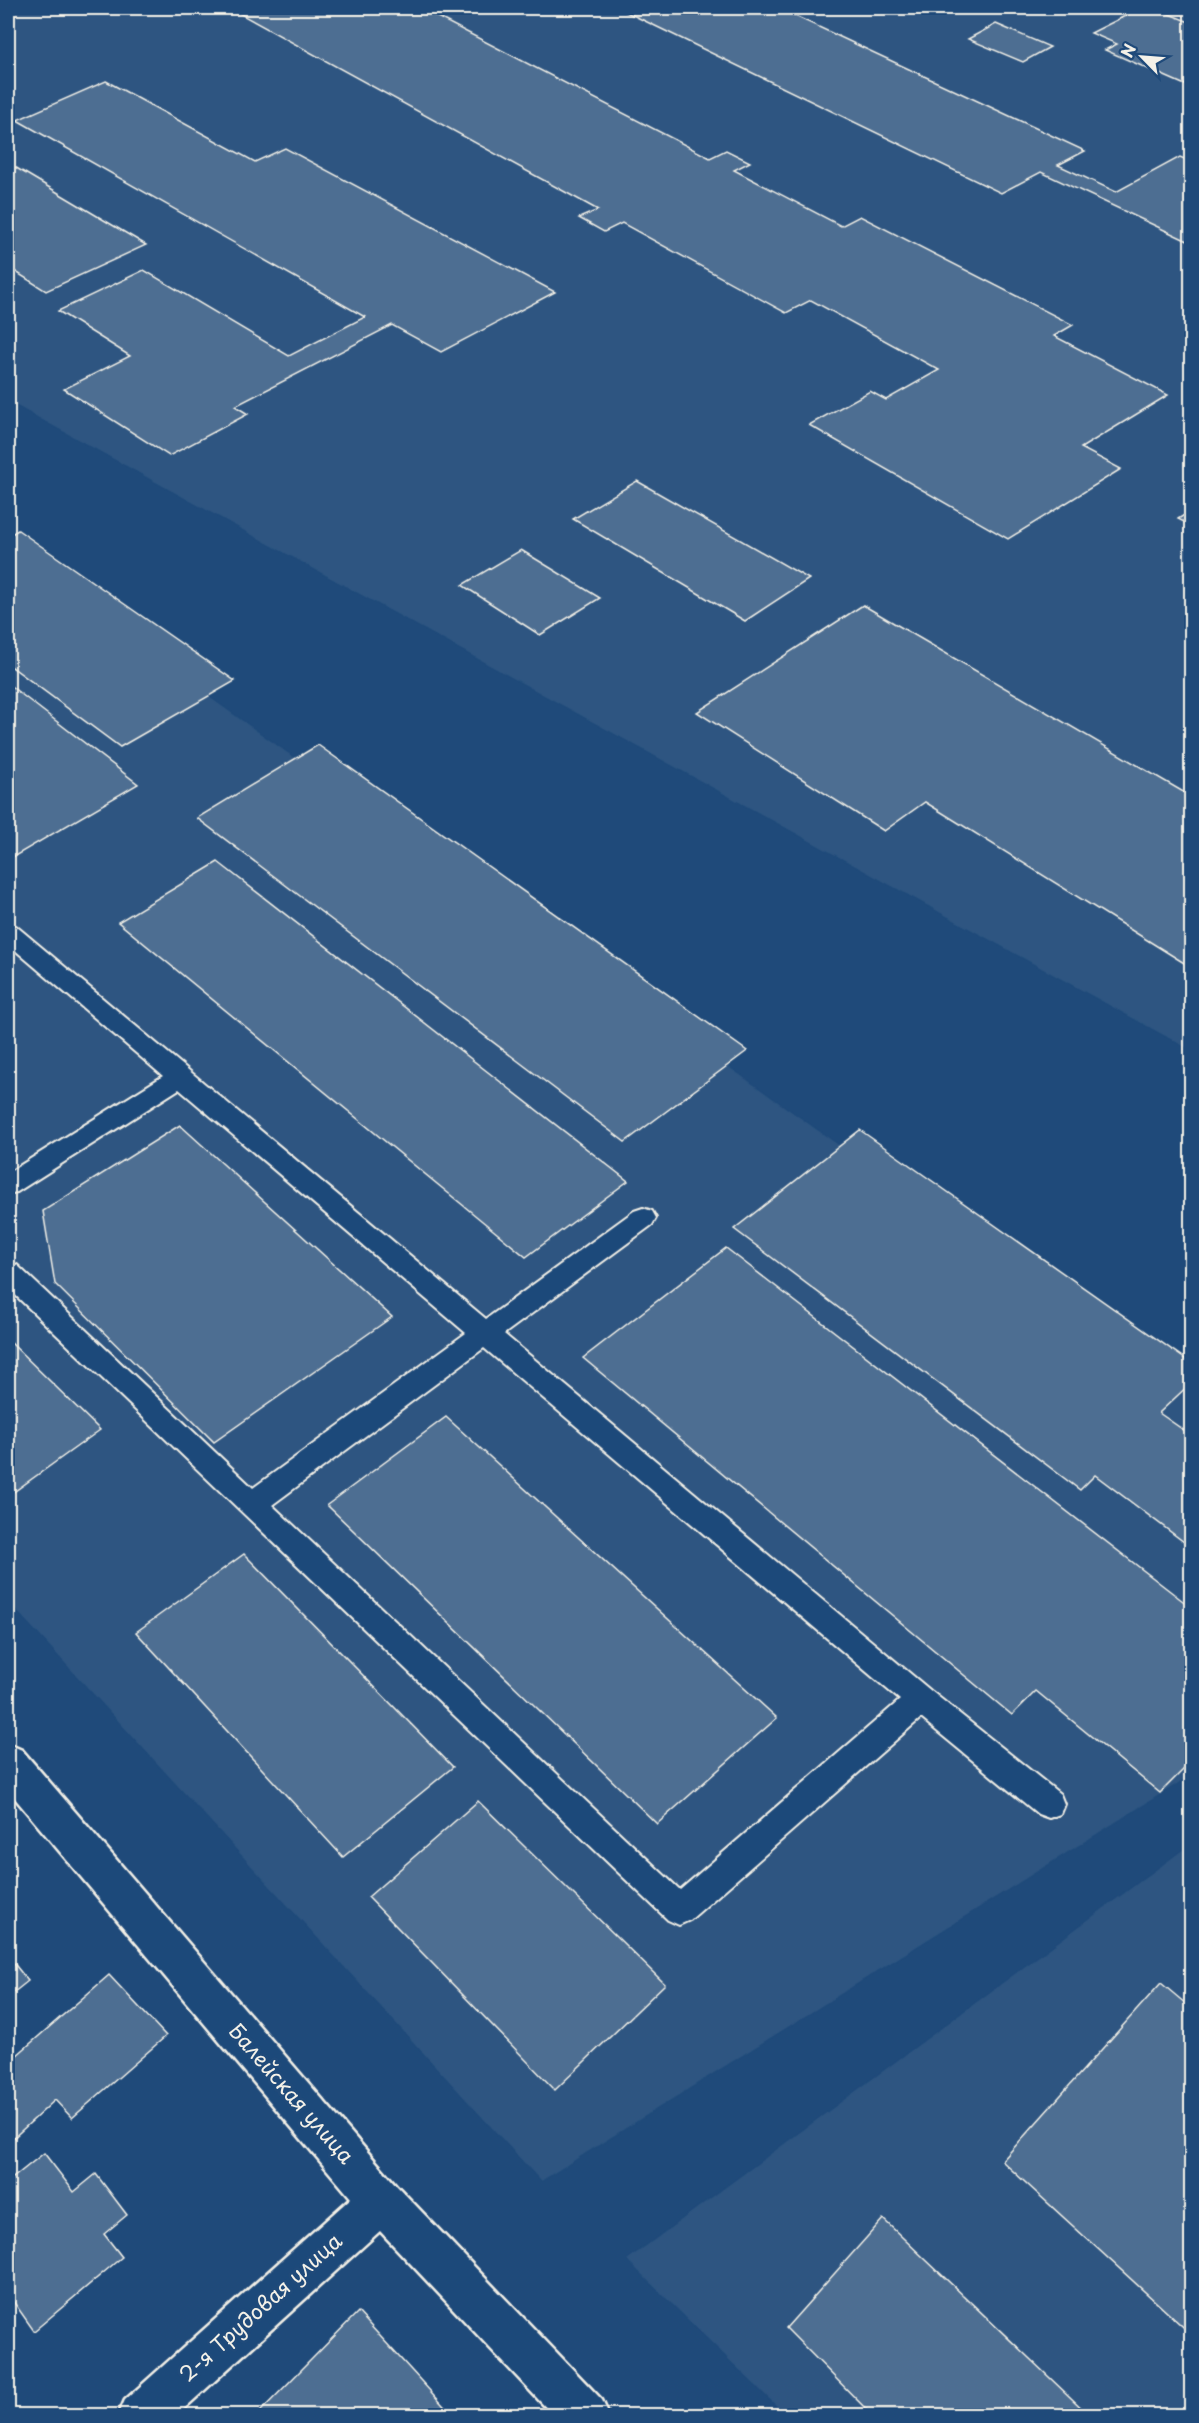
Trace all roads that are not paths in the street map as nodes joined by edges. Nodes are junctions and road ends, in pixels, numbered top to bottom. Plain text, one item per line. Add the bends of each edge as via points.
1 (8, 932) edge
2 (179, 1077) junction
3 (8, 1185) edge
4 (643, 1218) dead end
5 (10, 1277) edge
6 (486, 1334) junction
7 (252, 1504) junction
8 (921, 1700) junction
9 (8, 1762) edge
10 (1049, 1804) dead end
11 (381, 2199) junction
12 (141, 2415) edge
13 (586, 2415) edge

1 - 2 lane
2 - 3 lane
2 - 6 lane
4 - 6 lane
5 - 7 lane
6 - 7 lane
6 - 8 lane
7 - 8 lane via 679,1910
8 - 10 lane
9 - 11 street, Балейская улица
11 - 12 street, 2-я Трудовая улица
11 - 13 street, Балейская улица

